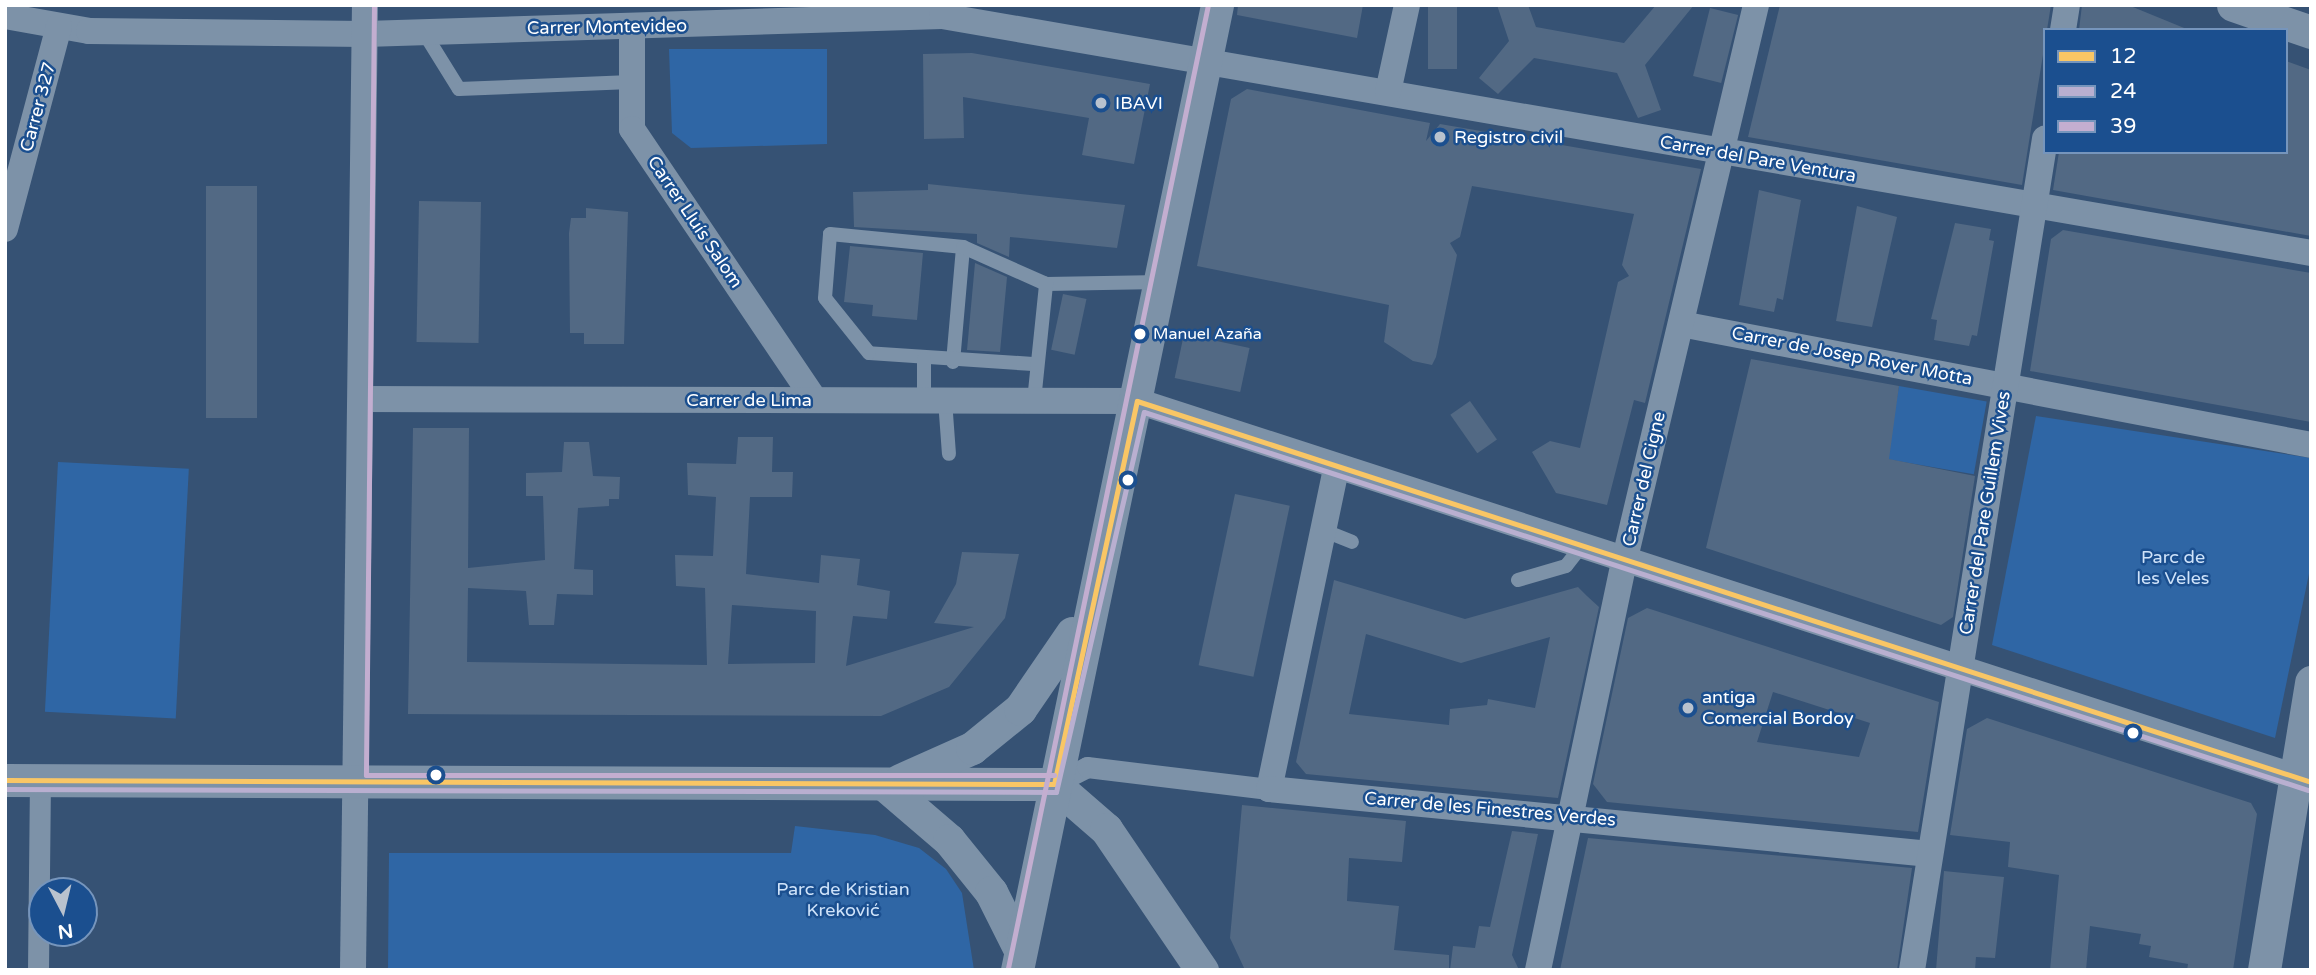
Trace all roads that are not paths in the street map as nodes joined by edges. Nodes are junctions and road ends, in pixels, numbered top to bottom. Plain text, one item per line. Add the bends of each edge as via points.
1 (365, 5) edge
2 (1217, 5) edge
3 (1407, 5) edge
4 (1756, 5) edge
5 (2067, 5) edge
6 (2233, 5) edge
7 (33, 13) edge
8 (5, 16) edge
9 (60, 26) junction
10 (632, 27) junction
11 (2063, 28) edge
12 (422, 30) junction
13 (2311, 32) edge
14 (365, 34) junction
15 (1206, 60) junction
16 (631, 82) junction
17 (1388, 92) junction
18 (2043, 151) edge
19 (1720, 153) junction
20 (11, 184) edge
21 (2034, 206) junction
22 (5, 229) edge
23 (963, 247) junction
24 (2311, 253) edge
25 (1161, 282) junction
26 (1046, 284) junction
27 (1681, 324) junction
28 (924, 359) junction
29 (953, 362) junction
30 (1033, 365) junction
31 (2006, 385) junction
32 (361, 399) junction
33 (815, 400) junction
34 (934, 400) junction
35 (1034, 401) junction
36 (1137, 401) junction
37 (2311, 445) edge
38 (949, 454) dead end
39 (1336, 469) junction
40 (1325, 531) junction
41 (1352, 542) dead end
42 (1583, 544) junction
43 (1625, 558) junction
44 (1518, 580) dead end
45 (1089, 600) junction
46 (1959, 668) junction
47 (2311, 682) edge
48 (2303, 779) edge
49 (5, 780) edge
50 (40, 780) junction
51 (357, 784) junction
52 (1054, 784) junction
53 (886, 786) junction
54 (1269, 789) junction
55 (1572, 815) junction
56 (1930, 854) junction
57 (1018, 960) edge
58 (38, 970) edge
59 (353, 970) edge
60 (1202, 970) edge
61 (1538, 970) edge
62 (1912, 970) edge
63 (2264, 970) edge

1 - 14 street
2 - 15 street
3 - 17 street
4 - 19 street, Carrer del Cigne
5 - 11 street
6 - 13 street
7 - 8 street, Carrer Montevideo
7 - 9 street, Carrer Montevideo
9 - 14 street, Carrer Montevideo
9 - 20 street, Carrer 327
10 - 12 street, Carrer Montevideo
10 - 15 street, Carrer Montevideo via 942,16
10 - 16 street, Carrer Lluís Salom
12 - 14 street, Carrer Montevideo
12 - 16 lane via 459,89
14 - 32 street
15 - 17 street, Carrer del Pare Ventura
15 - 25 street
16 - 33 street, Carrer Lluís Salom via 632,129
17 - 19 street, Carrer del Pare Ventura
18 - 21 street, Carrer del Pare Guillem Vives
19 - 21 street, Carrer del Pare Ventura
19 - 27 street, Carrer del Cigne
20 - 22 street, Carrer 327
21 - 24 street, Carrer del Pare Ventura
21 - 31 street, Carrer del Pare Guillem Vives
23 - 26 lane
23 - 28 lane via 830,234 825,298 869,353
23 - 29 lane
25 - 26 lane
25 - 36 street
26 - 30 lane
27 - 31 street, Carrer de Josep Rover Motta
27 - 43 street, Carrer del Cigne
28 - 29 lane
28 - 34 lane
29 - 30 lane
30 - 35 lane
31 - 37 street, Carrer de Josep Rover Motta
31 - 46 street, Carrer del Pare Guillem Vives
32 - 33 street, Carrer de Lima
32 - 51 street
33 - 34 street, Carrer de Lima
34 - 35 street, Carrer de Lima
34 - 38 lane
35 - 36 street, Carrer de Lima
36 - 39 street, Carrer de Lima
36 - 45 street
39 - 40 street
39 - 42 street, Carrer de Lima
40 - 41 lane
40 - 54 street
42 - 43 street, Carrer de Lima
42 - 44 lane via 1566,566
43 - 46 street, Carrer de Lima
43 - 55 street, Carrer del Cigne
45 - 52 street
45 - 53 street via 1051,671 1020,709 972,748
46 - 48 street, Carrer de Lima
46 - 56 street, Carrer del Pare Guillem Vives
47 - 48 street
48 - 63 street
49 - 50 street
50 - 51 street
50 - 58 street
51 - 53 street
51 - 59 street
52 - 53 street
52 - 54 street, Carrer de les Finestres Verdes via 1087,767
52 - 57 street
52 - 60 street via 1106,829
53 - 57 street via 966,861 991,892
54 - 55 street, Carrer de les Finestres Verdes
55 - 56 street, Carrer de les Finestres Verdes
55 - 61 street, Carrer del Cigne
56 - 62 street, Carrer del Pare Guillem Vives

